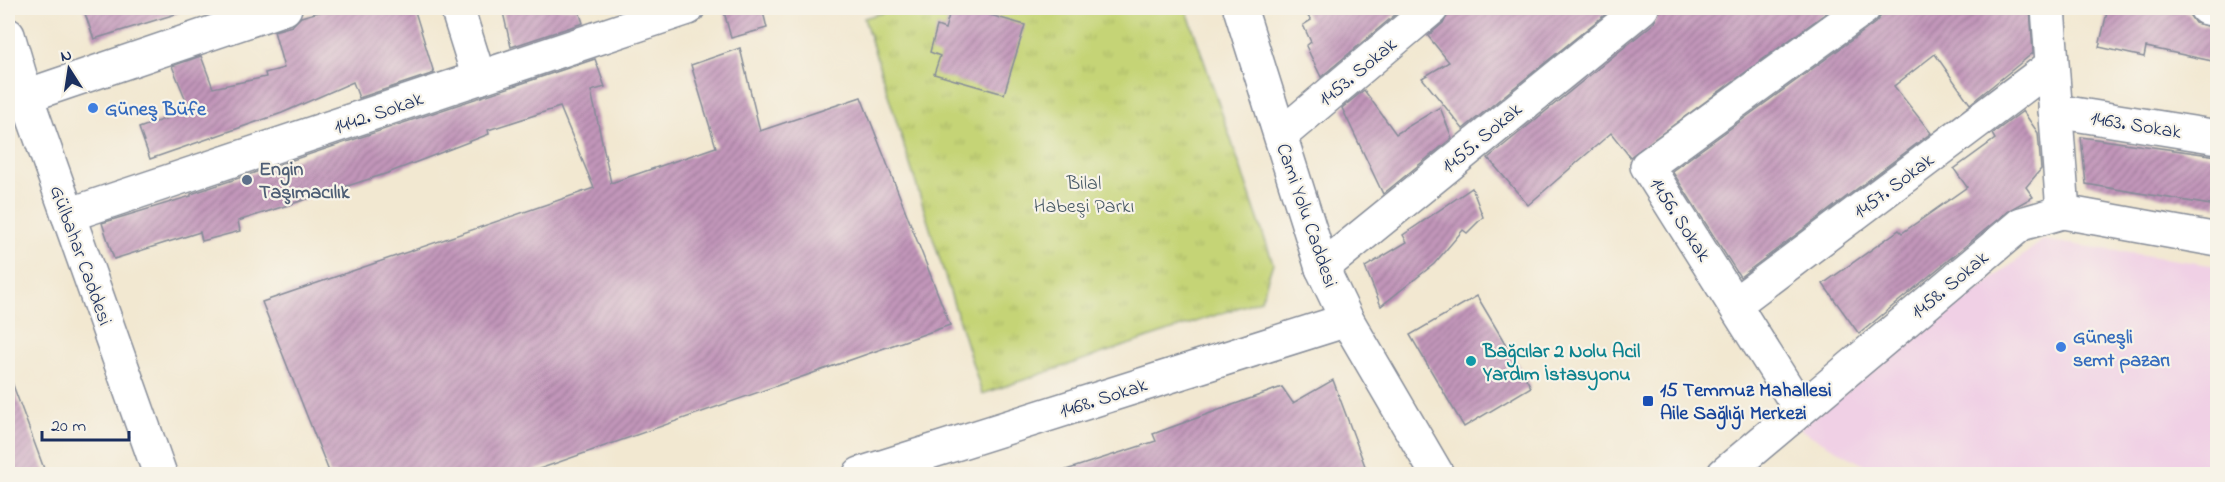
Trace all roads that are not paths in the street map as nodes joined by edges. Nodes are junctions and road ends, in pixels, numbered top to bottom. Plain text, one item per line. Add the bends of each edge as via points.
1 (285, 8) edge
2 (457, 8) edge
3 (688, 8) edge
4 (1240, 8) edge
5 (1432, 8) edge
6 (1642, 8) edge
7 (1864, 8) edge
8 (2048, 8) edge
9 (2206, 8) edge
10 (2217, 10) edge
11 (8, 35) edge
12 (2051, 66) junction
13 (479, 78) junction
14 (26, 96) junction
15 (2055, 111) junction
16 (1281, 135) junction
17 (2217, 137) edge
18 (2063, 212) junction
19 (68, 215) junction
20 (2217, 240) edge
21 (1322, 268) junction
22 (1735, 304) junction
23 (1347, 320) junction
24 (1800, 408) junction
25 (160, 474) edge
26 (860, 474) edge
27 (1437, 474) edge
28 (1724, 474) edge

1 - 14 street
2 - 13 street
3 - 13 street, 1442. Sokak
4 - 16 street, Cami Yolu Caddesi
5 - 16 street, 1453. Sokak
6 - 21 street, 1455. Sokak
7 - 22 street, 1456. Sokak via 1647,166
8 - 12 street
9 - 10 street
11 - 14 street, Gülbahar Caddesi
12 - 15 street
12 - 22 street, 1457. Sokak
13 - 19 street, 1442. Sokak
14 - 19 street, Gülbahar Caddesi
15 - 17 street, 1463. Sokak
15 - 18 street
16 - 21 street, Cami Yolu Caddesi
18 - 20 street, 1458. Sokak
18 - 24 street, 1458. Sokak via 2021,224
19 - 25 street, Gülbahar Caddesi
21 - 23 street, Cami Yolu Caddesi
22 - 24 street, 1456. Sokak
23 - 26 street, 1468. Sokak
23 - 27 street, Cami Yolu Caddesi
24 - 28 street, 1458. Sokak

